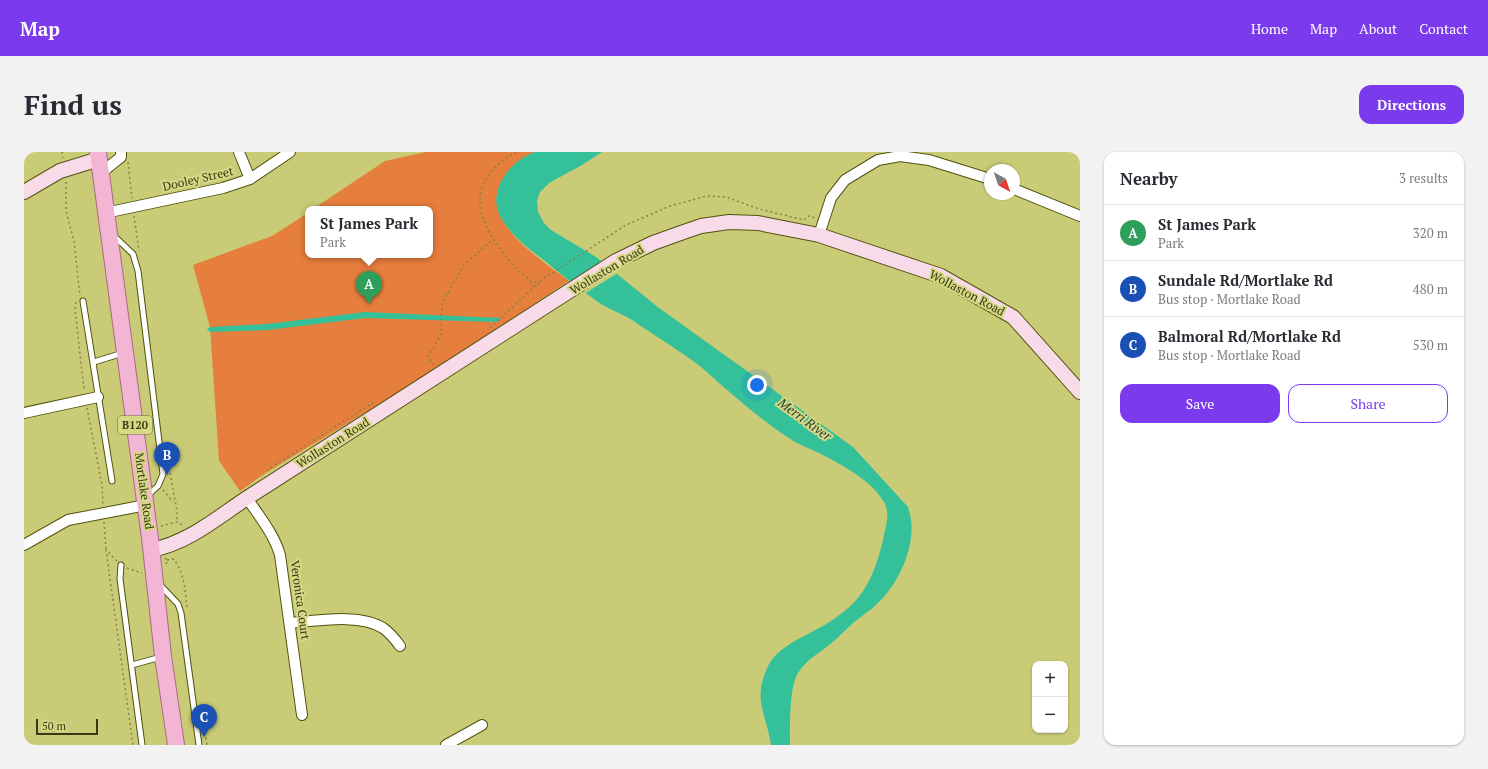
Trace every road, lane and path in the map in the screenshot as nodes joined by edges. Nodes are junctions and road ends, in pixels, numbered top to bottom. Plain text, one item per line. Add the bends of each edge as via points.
1 (62, 152) edge
2 (121, 152) edge
3 (239, 152) edge
4 (290, 152) edge
5 (516, 152) edge
6 (99, 161) edge
7 (64, 170) junction
8 (984, 177) edge
9 (250, 179) junction
10 (1020, 191) edge
11 (24, 192) edge
12 (105, 212) junction
13 (1080, 216) edge
14 (824, 219) junction
15 (108, 232) junction
16 (819, 235) junction
17 (493, 239) junction
18 (547, 276) junction
19 (526, 277) junction
20 (534, 287) junction
21 (83, 300) dead end
22 (487, 330) dead end
23 (125, 353) junction
24 (94, 362) junction
25 (434, 365) dead end
26 (1080, 392) edge
27 (98, 397) junction
28 (86, 400) junction
29 (24, 413) edge
30 (112, 481) dead end
31 (158, 486) junction
32 (247, 498) junction
33 (145, 501) junction
34 (103, 513) junction
35 (149, 530) junction
36 (24, 545) edge
37 (106, 550) dead end
38 (151, 550) junction
39 (121, 565) dead end
40 (155, 581) junction
41 (290, 624) junction
42 (400, 646) dead end
43 (163, 656) junction
44 (132, 665) junction
45 (302, 715) dead end
46 (482, 725) dead end
47 (142, 745) edge
48 (176, 745) edge
49 (199, 745) edge
50 (446, 745) edge

1 - 7 path
2 - 6 street via 121,157
3 - 9 street
4 - 9 street, Dooley Street
5 - 17 path via 506,157 488,178 479,198 480,213
6 - 7 street
6 - 12 main road, Mortlake Road / B120
7 - 11 street
7 - 28 path via 66,211 74,241 80,296 76,300 75,309
8 - 14 street via 929,160 900,156 878,160 845,180 831,198
9 - 12 street, Dooley Street via 223,188
10 - 13 street
12 - 15 main road, Mortlake Road / B120
14 - 16 street
14 - 18 path via 808,216 804,220 759,209 726,196 706,196 670,206 634,221
15 - 23 main road, Mortlake Road / B120
15 - 31 lane via 133,254 138,271 164,474
16 - 26 street, Wollaston Road via 941,276 1013,317
16 - 32 street, Wollaston Road via 758,222 729,222 701,226 653,243 616,261
17 - 19 path
17 - 25 path via 463,266 442,303 441,334 428,357
18 - 19 path via 536,282
18 - 20 path
19 - 20 path
20 - 22 path
21 - 24 lane
23 - 24 lane
23 - 33 main road, Mortlake Road / B120
24 - 27 lane
27 - 28 street
27 - 30 lane
28 - 29 street
28 - 34 path via 102,485
31 - 33 lane
31 - 35 path via 174,504 177,522
32 - 38 street, Wollaston Road via 184,539 167,547
32 - 41 street, Veronica Court via 277,544
33 - 34 street
33 - 35 main road, Mortlake Road / B120
34 - 36 street via 68,520
34 - 37 path
35 - 38 main road, Mortlake Road / B120
38 - 40 main road, Mortlake Road / B120
39 - 44 lane via 120,579
40 - 43 main road, Mortlake Road / B120
40 - 49 lane via 180,608
41 - 42 street via 341,619 370,622 390,634
41 - 45 street, Veronica Court
43 - 44 lane
43 - 48 main road, Mortlake Road / B120
44 - 47 lane
46 - 50 street

